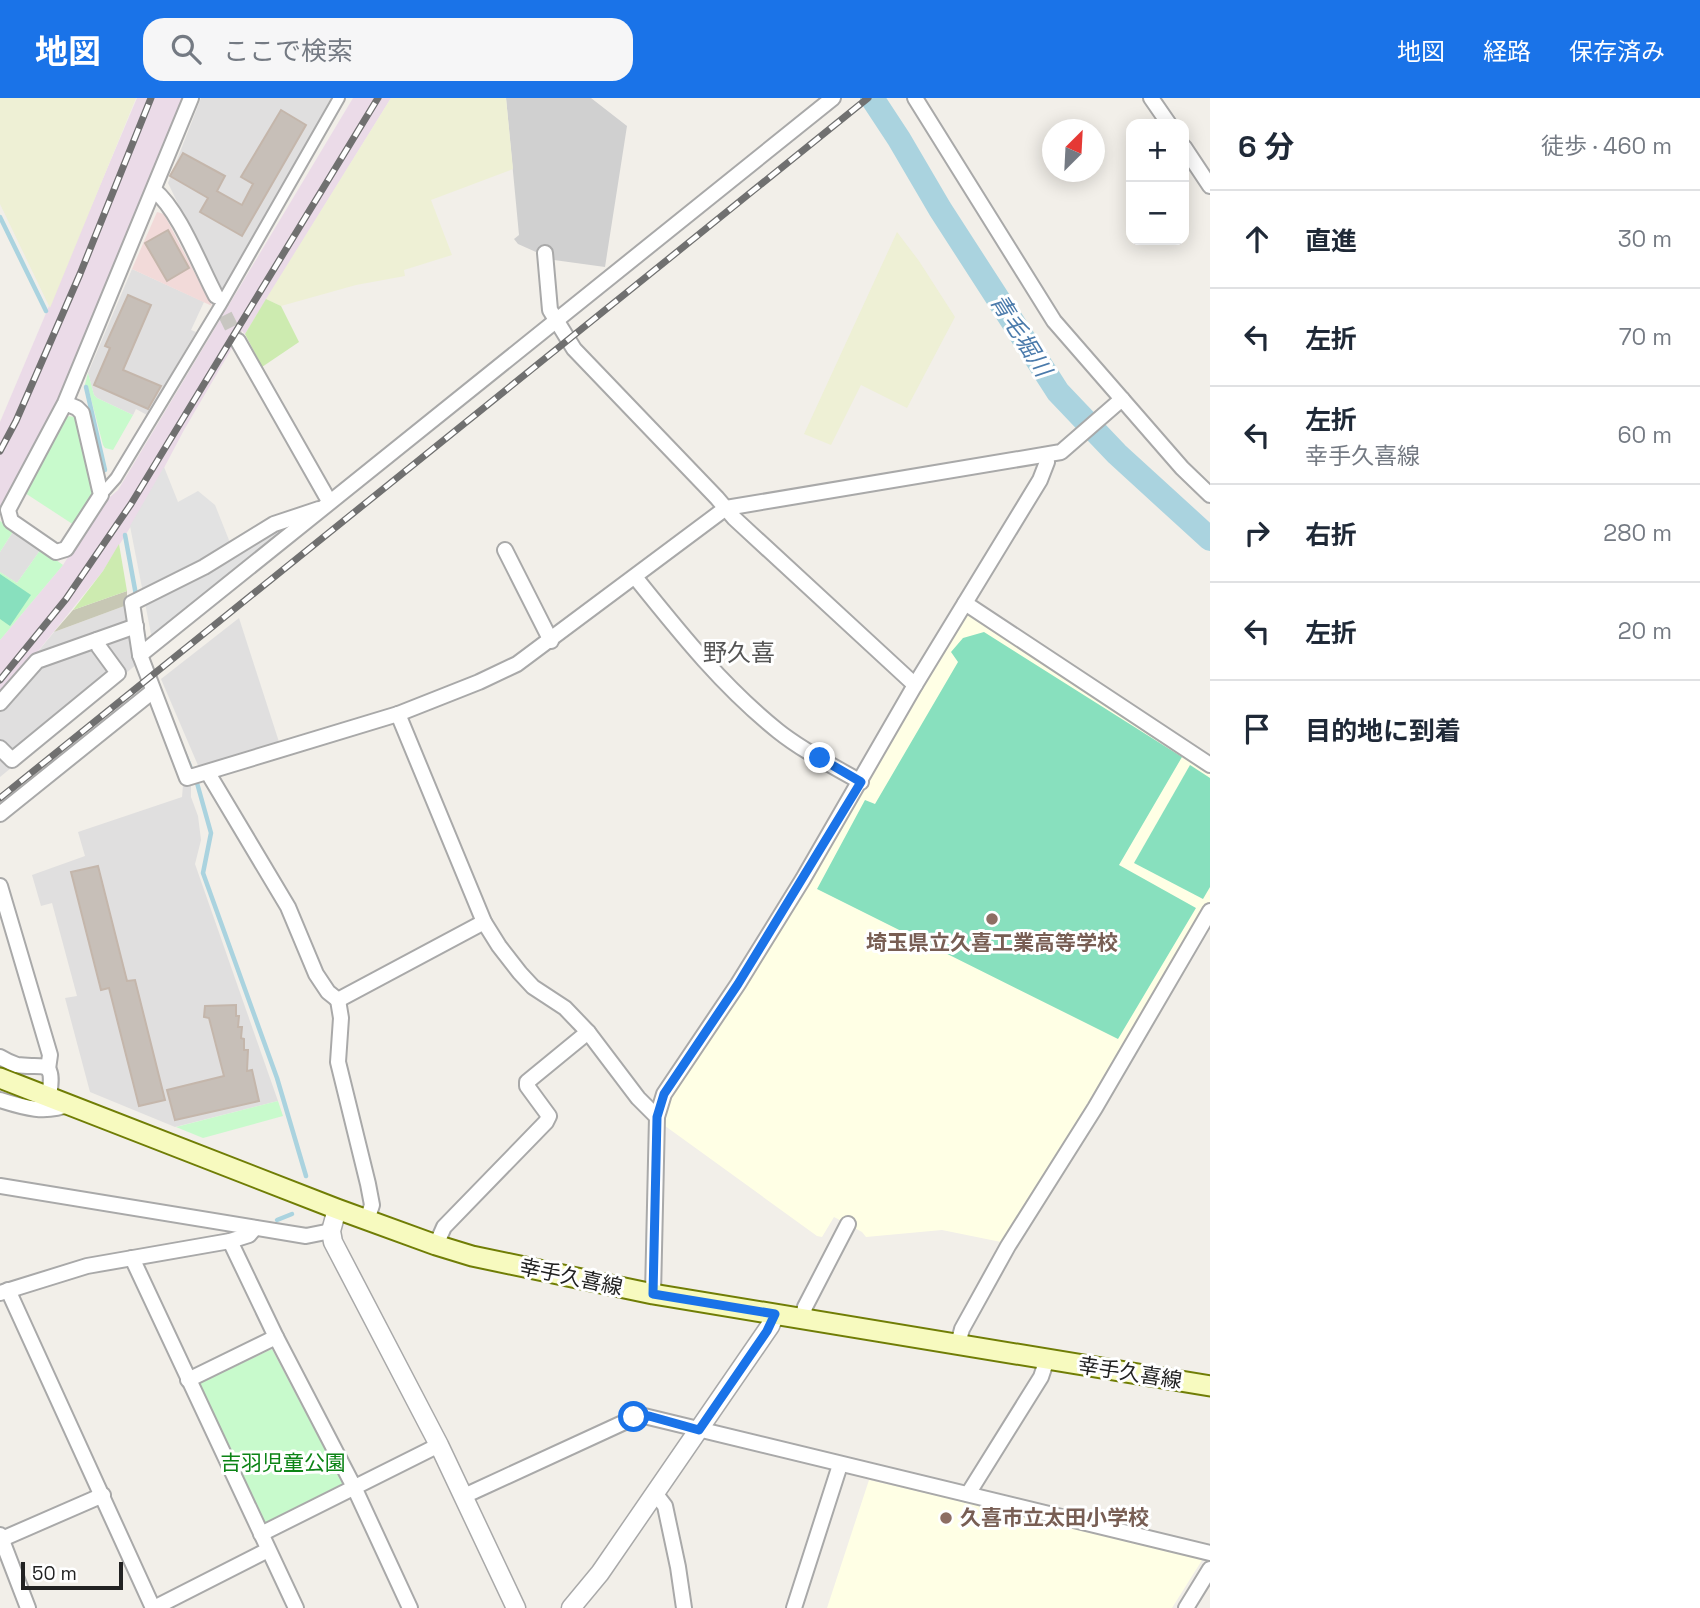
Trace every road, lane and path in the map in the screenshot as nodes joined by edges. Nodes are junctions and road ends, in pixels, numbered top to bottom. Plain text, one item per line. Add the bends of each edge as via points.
1 (191, 98) edge
2 (339, 98) edge
3 (1151, 98) edge
4 (915, 99) edge
5 (829, 102) edge
6 (1165, 119) edge
7 (1189, 154) edge
8 (1210, 186) edge
9 (154, 190) junction
10 (545, 253) dead end
11 (216, 296) tunnel mouth
12 (555, 320) junction
13 (238, 341) tunnel mouth
14 (1119, 401) junction
15 (65, 403) junction
16 (1045, 455) junction
17 (100, 495) junction
18 (1210, 495) edge
19 (324, 505) junction
20 (726, 508) junction
21 (505, 550) dead end
22 (635, 577) junction
23 (965, 603) junction
24 (135, 626) junction
25 (97, 640) junction
26 (551, 641) junction
27 (140, 655) junction
28 (915, 685) junction
29 (153, 691) junction
30 (0, 703) edge
31 (398, 714) junction
32 (0, 748) edge
33 (1210, 765) edge
34 (208, 773) junction
35 (861, 782) junction
36 (0, 814) edge
37 (0, 886) edge
38 (1210, 911) edge
39 (484, 922) junction
40 (338, 1000) junction
41 (588, 1032) junction
42 (0, 1057) edge
43 (48, 1069) junction
44 (0, 1078) edge
45 (49, 1096) junction
46 (0, 1100) edge
47 (70, 1104) junction
48 (657, 1117) junction
49 (0, 1186) edge
50 (337, 1209) junction
51 (367, 1220) junction
52 (848, 1224) dead end
53 (255, 1228) junction
54 (331, 1231) junction
55 (230, 1241) junction
56 (436, 1245) junction
57 (132, 1258) junction
58 (4, 1292) edge
59 (653, 1294) junction
60 (775, 1314) junction
61 (803, 1319) junction
62 (276, 1337) junction
63 (958, 1344) junction
64 (1047, 1359) junction
65 (188, 1380) junction
66 (1210, 1386) edge
67 (699, 1430) junction
68 (439, 1445) junction
69 (840, 1465) junction
70 (354, 1487) junction
71 (655, 1493) junction
72 (968, 1494) junction
73 (103, 1495) junction
74 (464, 1496) junction
75 (261, 1534) junction
76 (1, 1537) edge
77 (268, 1550) junction
78 (1210, 1553) edge
79 (5, 1563) edge
80 (1210, 1569) edge
81 (28, 1608) edge
82 (153, 1608) edge
83 (296, 1608) edge
84 (410, 1608) edge
85 (516, 1608) edge
86 (571, 1608) edge
87 (684, 1608) edge
88 (794, 1608) edge
89 (1188, 1608) edge

1 - 9 street
2 - 17 street via 220,306 116,478
3 - 6 street
4 - 14 street via 1054,321
5 - 12 street
7 - 8 street
9 - 11 street via 176,218
9 - 15 street
10 - 12 street
12 - 19 street
12 - 20 street via 574,349
13 - 19 street
14 - 16 street via 1065,449
14 - 18 street
15 - 17 street via 82,413
15 - 17 street via 9,505 9,516 50,549 62,551
16 - 20 street
16 - 23 street via 1040,480
19 - 24 street via 274,524 204,567 132,603
19 - 27 street
20 - 22 street
20 - 28 street
21 - 26 street
22 - 26 street
22 - 35 street via 725,685 780,733
23 - 28 street
23 - 33 street
24 - 25 street
24 - 27 street
25 - 30 street via 37,662
25 - 32 street via 118,673 12,760
26 - 31 street via 517,664
27 - 29 street
28 - 35 street
29 - 34 street via 187,778
29 - 36 street
31 - 34 street
31 - 39 street
34 - 40 street via 288,907 316,974
35 - 48 street via 738,984 664,1094
37 - 43 street via 50,1055
38 - 63 street via 1008,1247
39 - 40 street
39 - 41 street via 520,973
40 - 51 street via 338,1062 372,1205
41 - 48 street
41 - 56 street via 527,1082 549,1116 546,1122 444,1227
42 - 43 street
43 - 45 street via 52,1078
44 - 45 main road, 幸手久喜線
45 - 47 main road, 幸手久喜線
46 - 47 street via 47,1111
47 - 50 main road, 幸手久喜線
48 - 59 street
49 - 53 street
50 - 51 main road, 幸手久喜線
50 - 54 street
51 - 56 main road, 幸手久喜線
52 - 61 street
53 - 54 street via 306,1236
53 - 55 street
54 - 68 street
55 - 57 street
55 - 62 street
56 - 59 main road, 幸手久喜線
57 - 58 street via 87,1266
57 - 65 street
58 - 73 street
59 - 60 main road, 幸手久喜線
60 - 61 main road, 幸手久喜線
60 - 67 street
61 - 63 main road, 幸手久喜線
62 - 65 street
62 - 70 street
63 - 64 main road, 幸手久喜線
64 - 66 main road, 幸手久喜線
64 - 72 street via 1041,1377
65 - 75 street
67 - 69 street
67 - 71 street
67 - 74 street via 649,1416 634,1417
68 - 70 street
68 - 74 street
69 - 72 street
69 - 88 street
70 - 75 street
70 - 84 street
71 - 86 street
71 - 87 street via 665,1506
72 - 78 street
73 - 76 street
73 - 82 street
74 - 85 street
75 - 77 street
76 - 79 street
77 - 82 street
77 - 83 street
79 - 81 street
80 - 89 street

